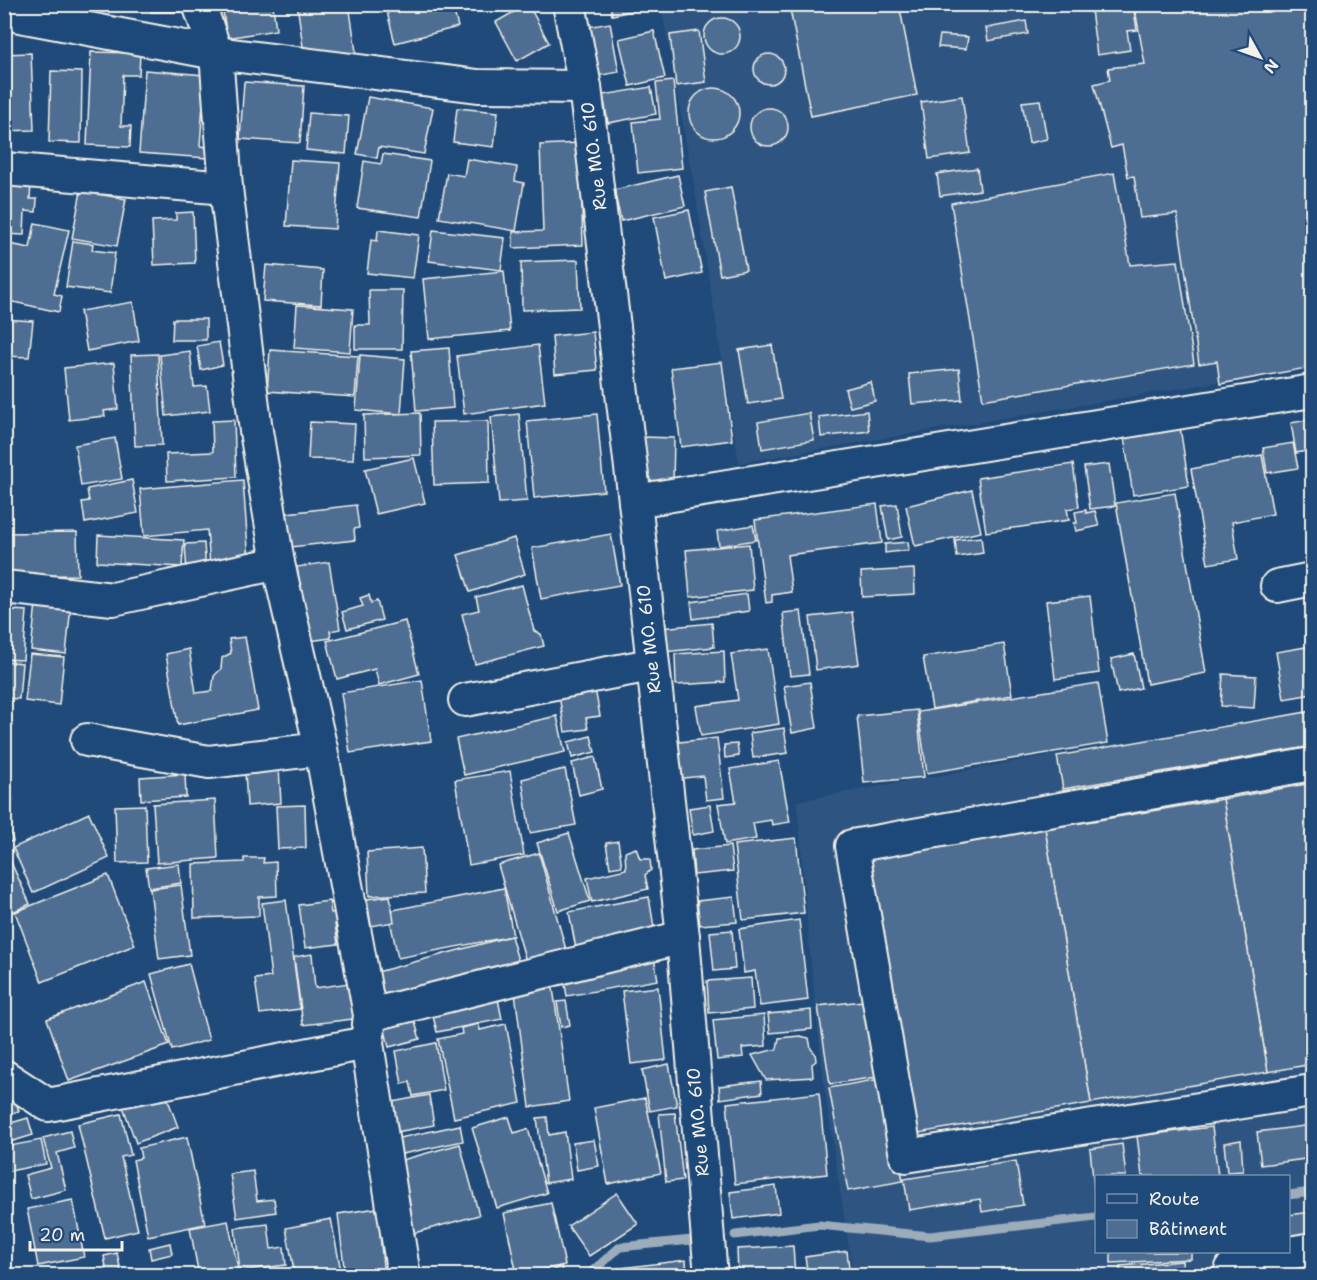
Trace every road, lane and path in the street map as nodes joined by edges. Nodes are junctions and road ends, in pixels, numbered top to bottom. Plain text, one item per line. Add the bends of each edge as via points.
1 (199, 4) edge
2 (569, 4) edge
3 (4, 13) edge
4 (216, 53) junction
5 (585, 87) junction
6 (4, 170) edge
7 (226, 188) junction
8 (1312, 391) edge
9 (635, 501) junction
10 (278, 563) junction
11 (1312, 579) edge
12 (1277, 586) dead end
13 (4, 587) edge
14 (651, 664) junction
15 (465, 700) dead end
16 (87, 740) dead end
17 (321, 749) junction
18 (1312, 764) edge
19 (683, 937) junction
20 (369, 1029) junction
21 (4, 1076) edge
22 (1312, 1090) edge
23 (1312, 1250) edge
24 (404, 1275) edge
25 (711, 1275) edge
26 (1229, 1275) edge

1 - 4 street
2 - 5 street, Rue MO. 610
3 - 4 street
4 - 5 street via 478,86
4 - 7 street
5 - 9 street, Rue MO. 610
6 - 7 street
7 - 10 street via 256,431
8 - 9 street
9 - 14 street, Rue MO. 610
10 - 13 street via 112,599
10 - 17 street
11 - 12 street
14 - 15 street
14 - 19 street, Rue MO. 610
16 - 17 street via 209,762
17 - 20 street
18 - 22 street via 852,846 906,1156
19 - 20 street
19 - 25 street, Rue MO. 610
20 - 21 street via 48,1105
20 - 24 street
23 - 26 street via 1261,1258 1232,1268

